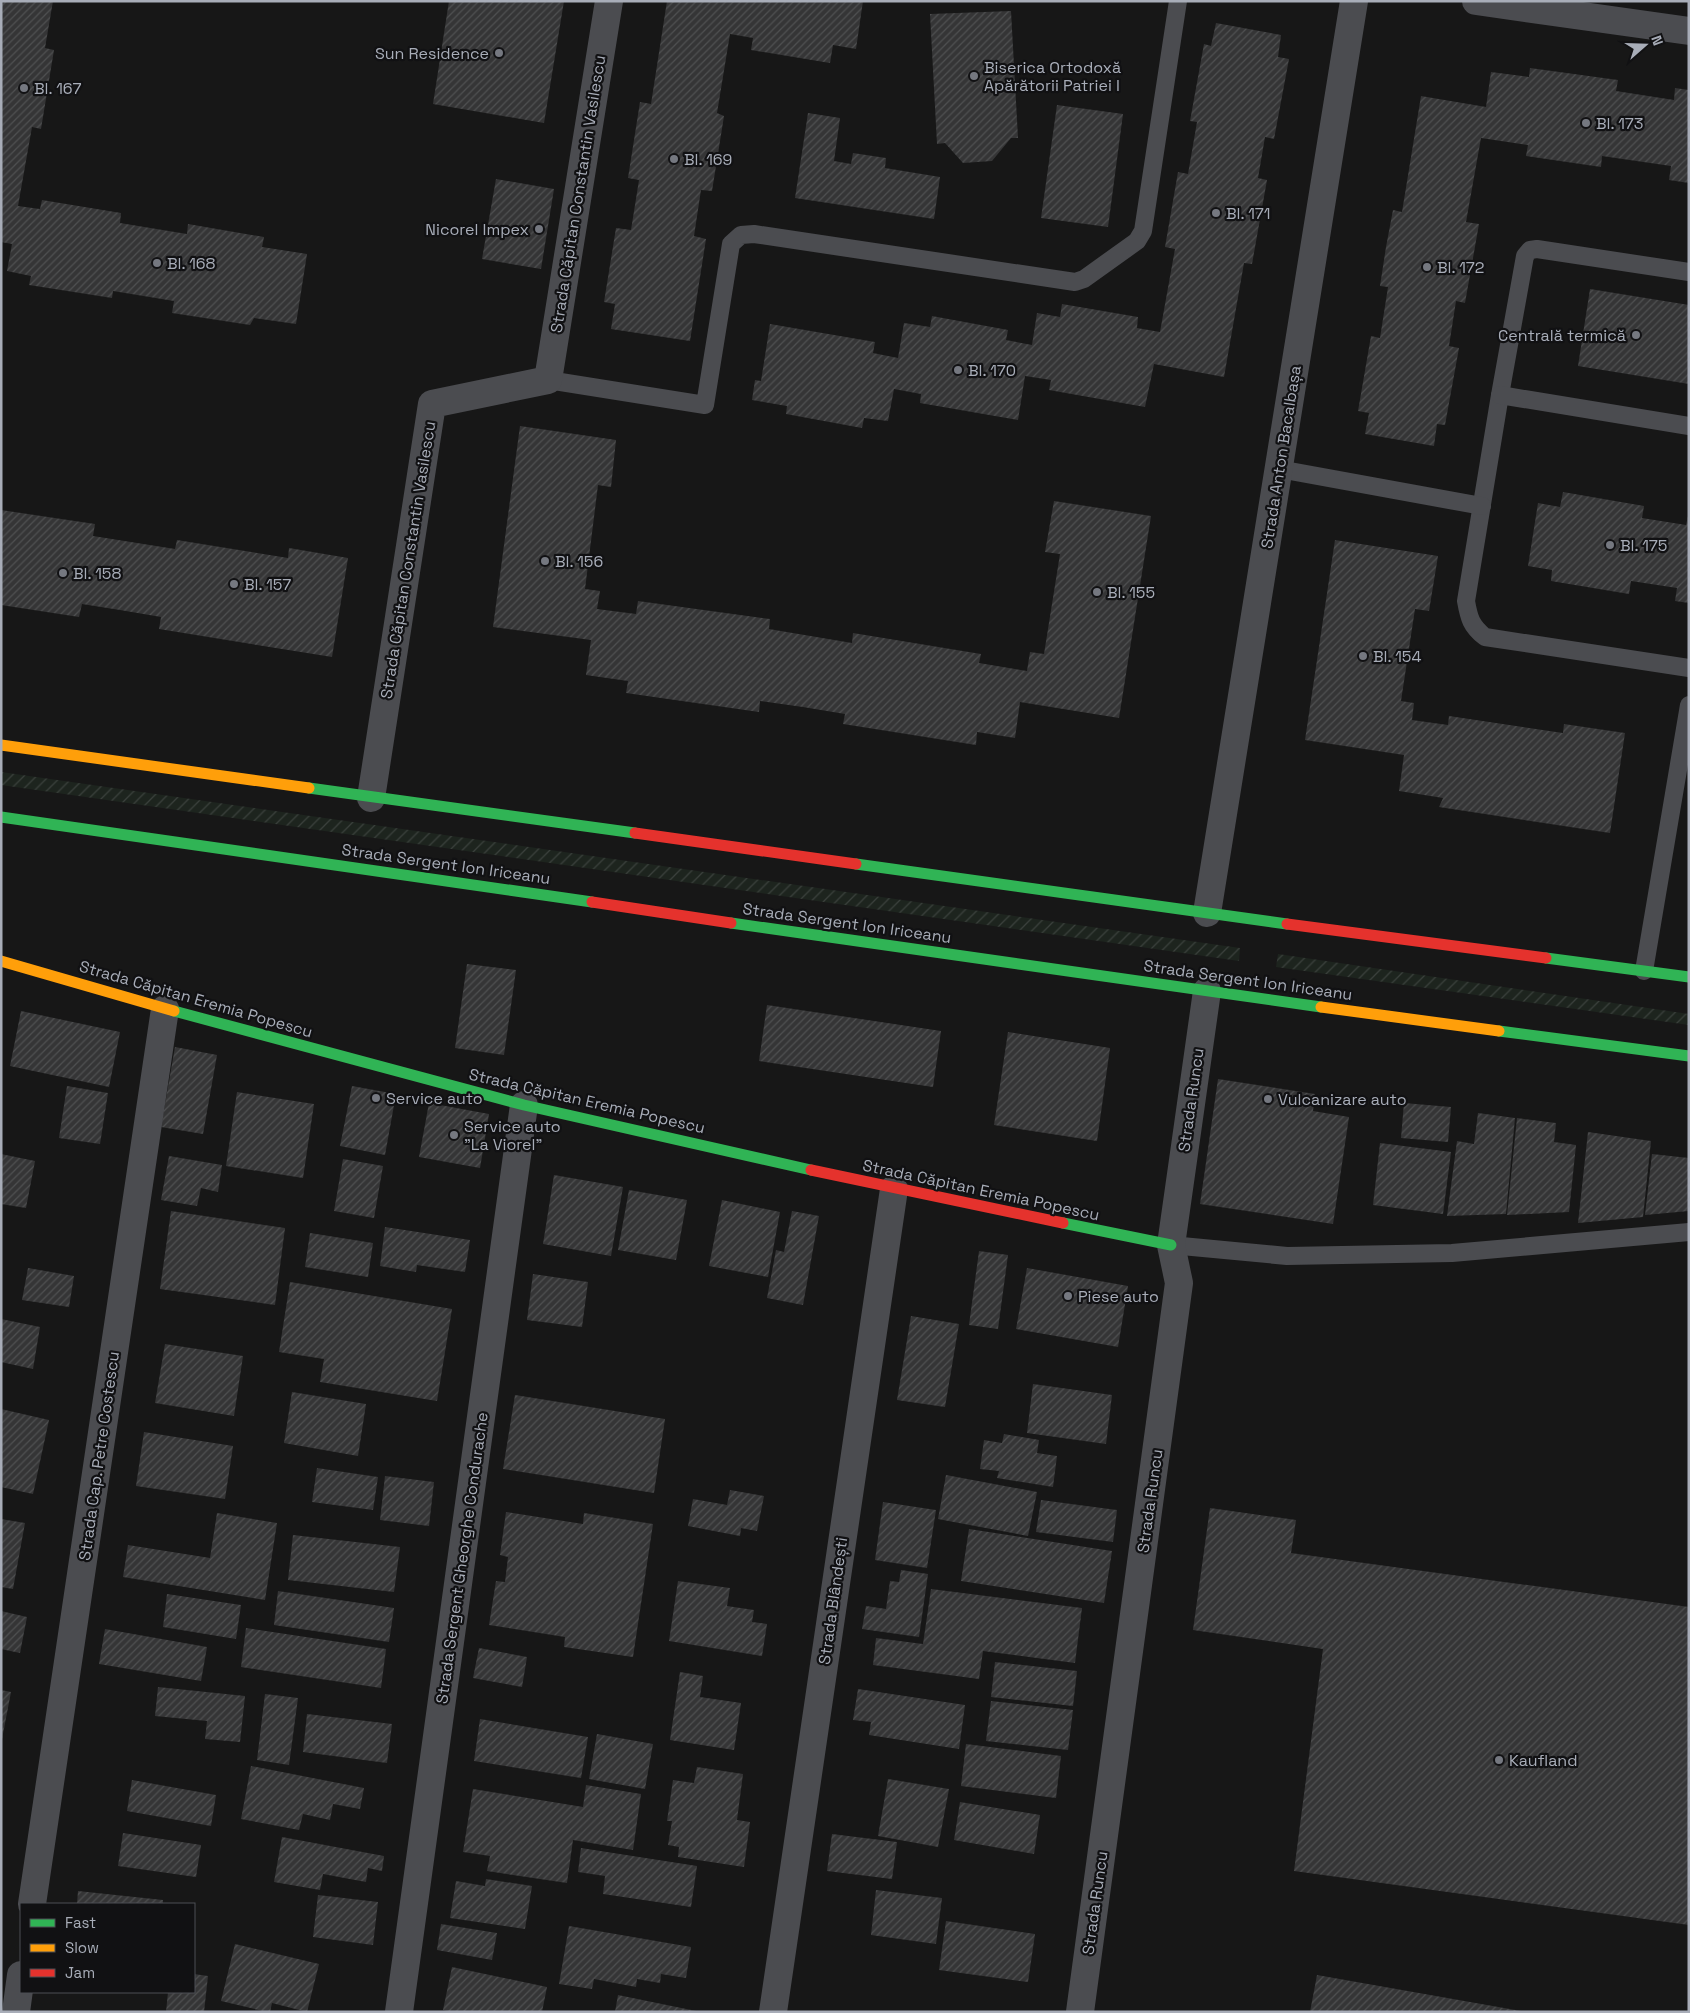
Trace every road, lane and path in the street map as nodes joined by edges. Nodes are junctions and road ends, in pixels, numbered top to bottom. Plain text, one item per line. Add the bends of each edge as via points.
1 (609, 1) edge
2 (1178, 1) edge
3 (1354, 1) edge
4 (1476, 1) edge
5 (1689, 31) edge
6 (1689, 272) edge
7 (548, 380) junction
8 (1500, 395) junction
9 (1689, 426) edge
10 (1278, 469) junction
11 (1482, 506) junction
12 (1689, 668) edge
13 (1689, 705) edge
14 (1, 745) edge
15 (372, 798) junction
16 (1, 817) edge
17 (1207, 913) junction
18 (1, 961) edge
19 (1644, 972) junction
20 (1689, 977) edge
21 (1207, 991) junction
22 (165, 1009) junction
23 (1689, 1056) edge
24 (524, 1105) junction
25 (894, 1190) junction
26 (1689, 1232) edge
27 (1172, 1245) junction
28 (32, 1903) edge
29 (20, 1982) edge
30 (16, 2012) edge
31 (399, 2012) edge
32 (773, 2012) edge
33 (1080, 2012) edge

1 - 7 street, Strada Căpitan Constantin Vasilescu
2 - 7 lane via 1143,231 1137,241 1084,279 1075,282 763,235 741,235 731,244 705,405
3 - 10 street, Strada Anton Bacalbașa
4 - 5 street
6 - 8 lane via 1530,250 1525,256
7 - 15 street, Strada Căpitan Constantin Vasilescu via 432,404
8 - 9 lane
8 - 11 lane
10 - 11 lane
10 - 17 street, Strada Anton Bacalbașa
11 - 12 lane via 1466,601 1474,628 1485,637
13 - 19 lane
14 - 15 main road
15 - 17 main road
16 - 21 main road, Strada Sergent Ion Iriceanu
17 - 19 main road
18 - 22 main road, Strada Căpitan Eremia Popescu
19 - 20 main road
21 - 23 main road, Strada Sergent Ion Iriceanu
21 - 27 street, Strada Runcu
22 - 24 main road, Strada Căpitan Eremia Popescu
22 - 28 street, Strada Cap. Petre Costescu
24 - 25 main road, Strada Căpitan Eremia Popescu
24 - 31 street, Strada Sergent Gheorghe Condurache
25 - 27 main road, Strada Căpitan Eremia Popescu
25 - 32 street, Strada Blândești
26 - 27 lane via 1452,1253 1287,1256
27 - 33 street, Strada Runcu via 1179,1283
29 - 30 street

